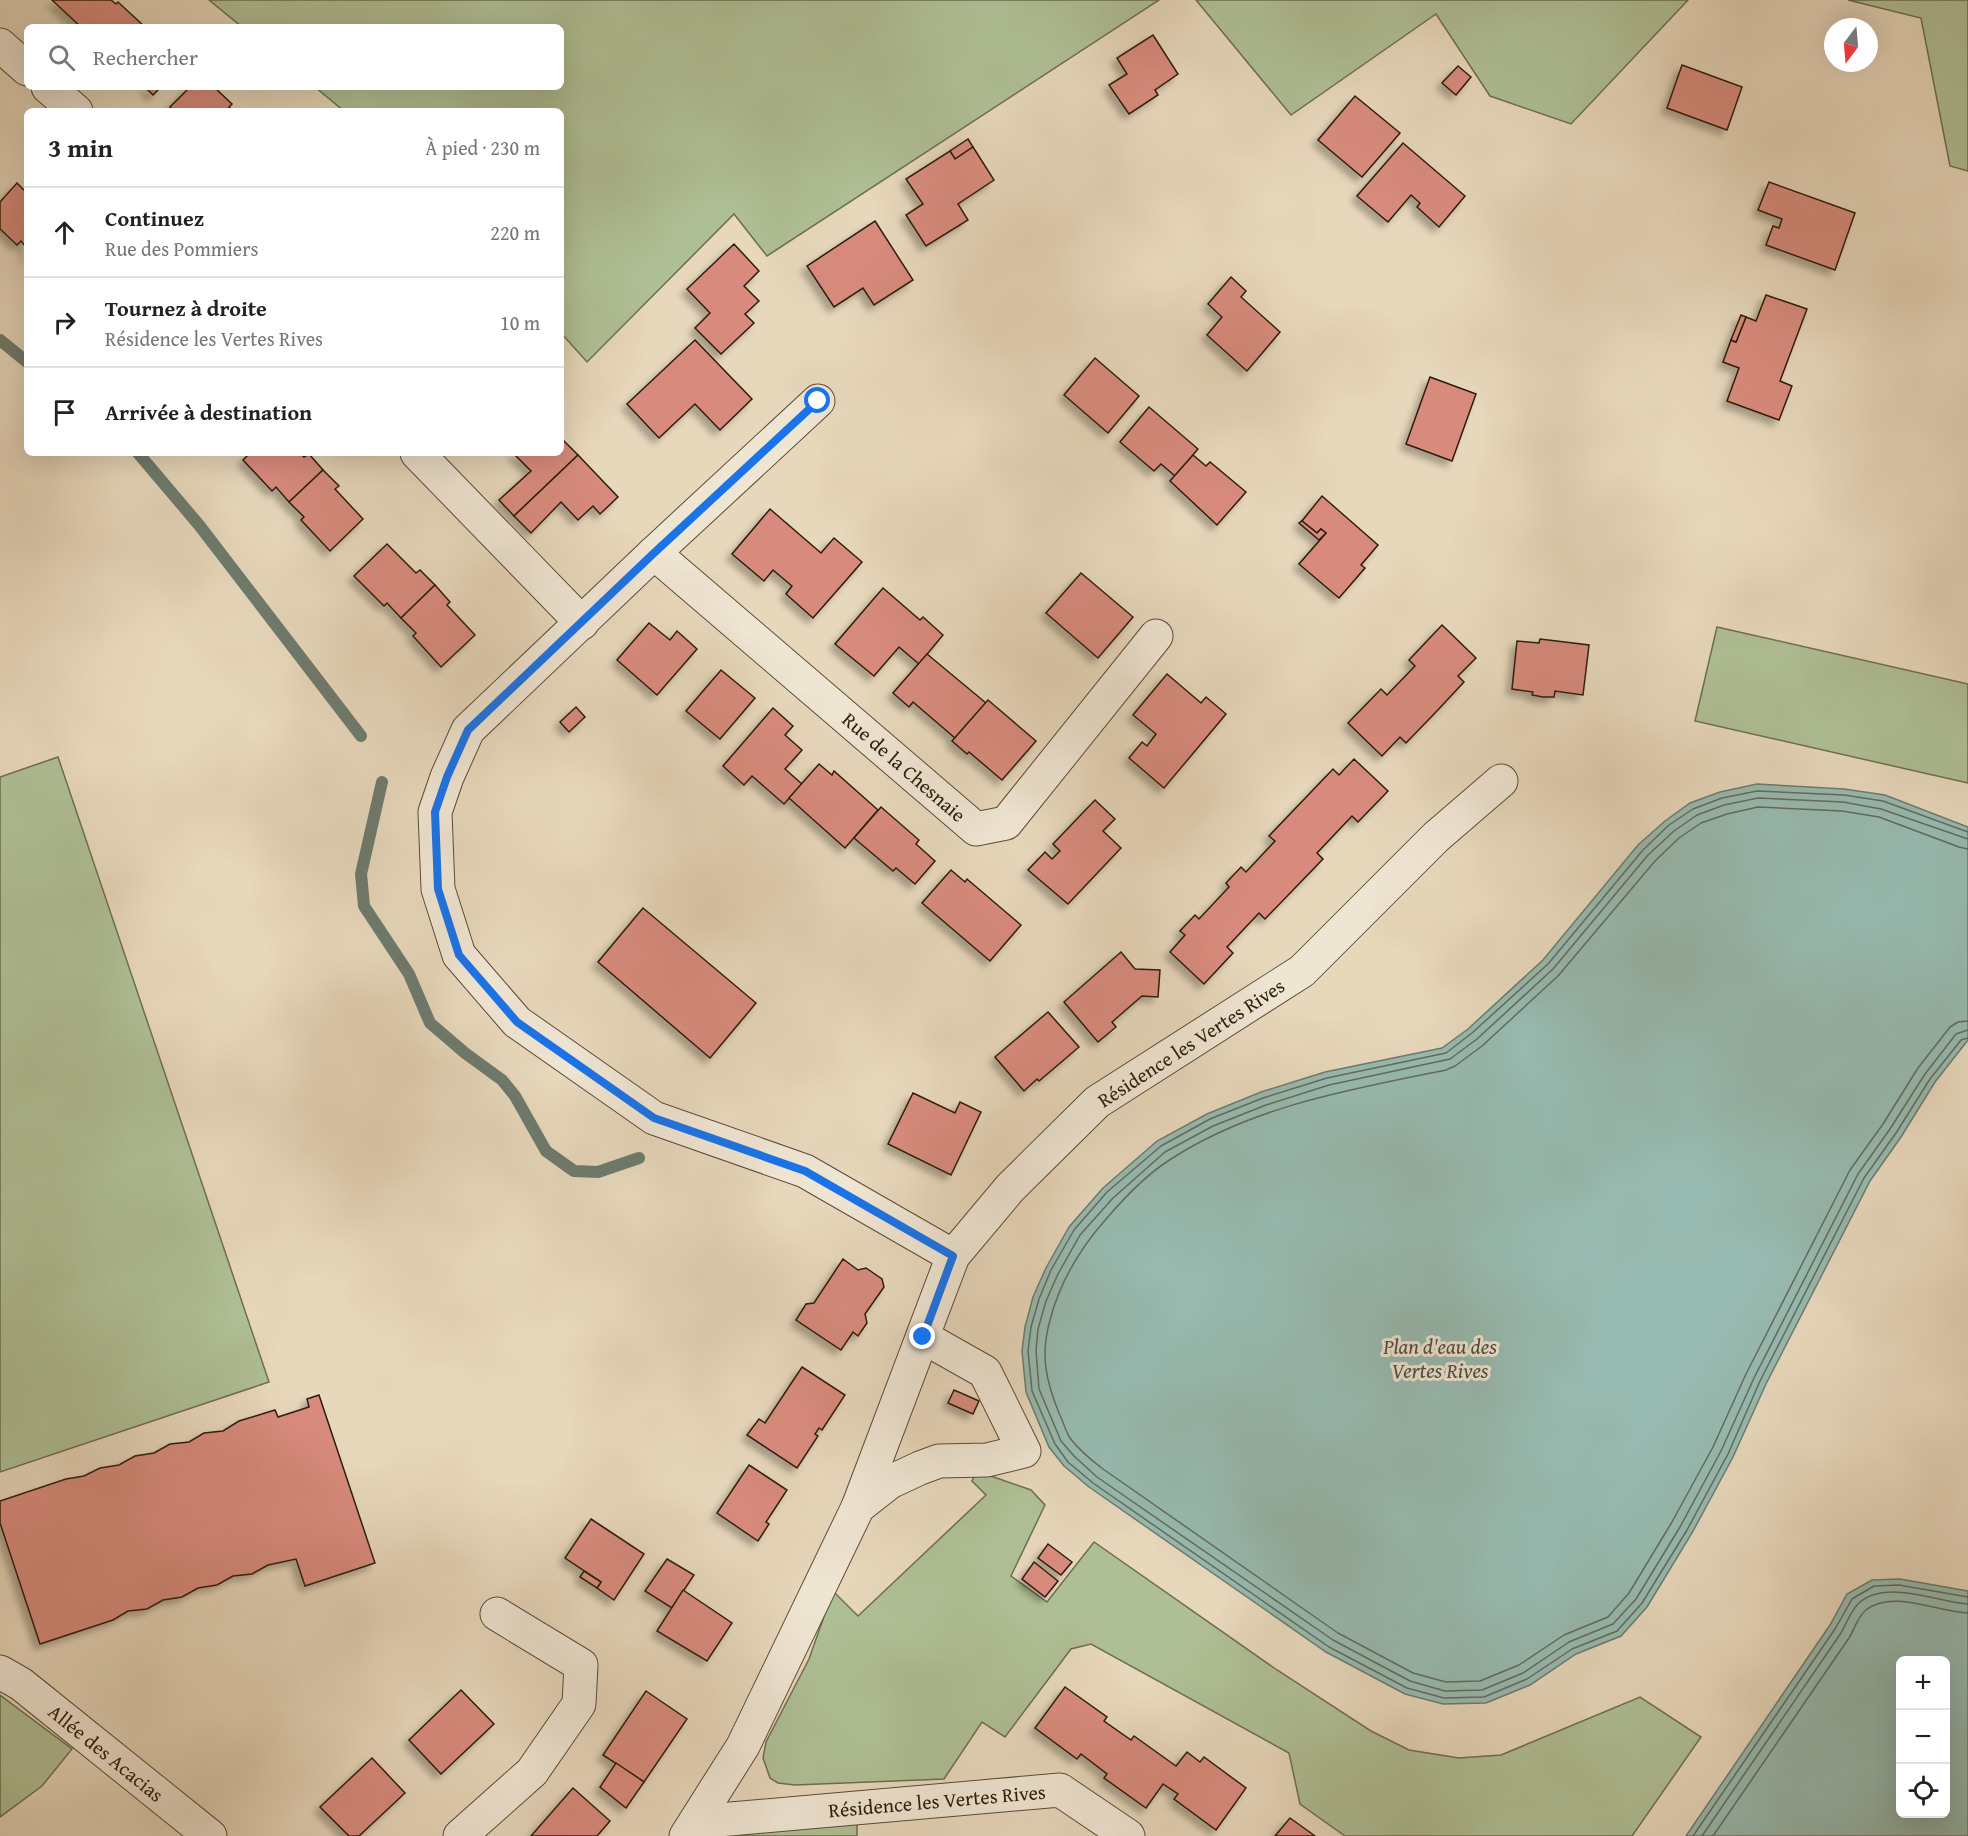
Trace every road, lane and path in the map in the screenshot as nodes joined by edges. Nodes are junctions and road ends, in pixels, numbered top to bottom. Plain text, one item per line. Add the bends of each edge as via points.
1 (0, 45) edge
2 (24, 66) edge
3 (52, 90) edge
4 (72, 108) edge
5 (818, 401) dead end
6 (420, 456) edge
7 (654, 553) junction
8 (582, 623) junction
9 (1156, 636) dead end
10 (1501, 781) dead end
11 (953, 1256) junction
12 (923, 1337) junction
13 (858, 1507) junction
14 (497, 1614) dead end
15 (0, 1672) edge
16 (691, 1829) edge
17 (210, 1836) edge
18 (460, 1836) edge
19 (1128, 1836) edge

1 - 2 street
3 - 4 street
5 - 7 street
6 - 8 street
7 - 8 street
7 - 9 street, Rue de la Chesnaie via 976,829 1006,823
8 - 11 street via 468,730 447,777 435,812 438,889 459,955 517,1022 654,1118 805,1171
10 - 11 street, Résidence les Vertes Rives via 1436,837 1302,971 1096,1102 1011,1188
11 - 12 street, Résidence les Vertes Rives
12 - 13 street, Résidence les Vertes Rives
12 - 13 street, Résidence les Vertes Rives via 985,1372 1024,1451 987,1460 939,1461 890,1482
13 - 16 street, Résidence les Vertes Rives via 742,1746
14 - 18 street via 581,1665 579,1704 532,1772
15 - 17 street, Allée des Acacias via 21,1684
16 - 19 street, Résidence les Vertes Rives via 1060,1790

